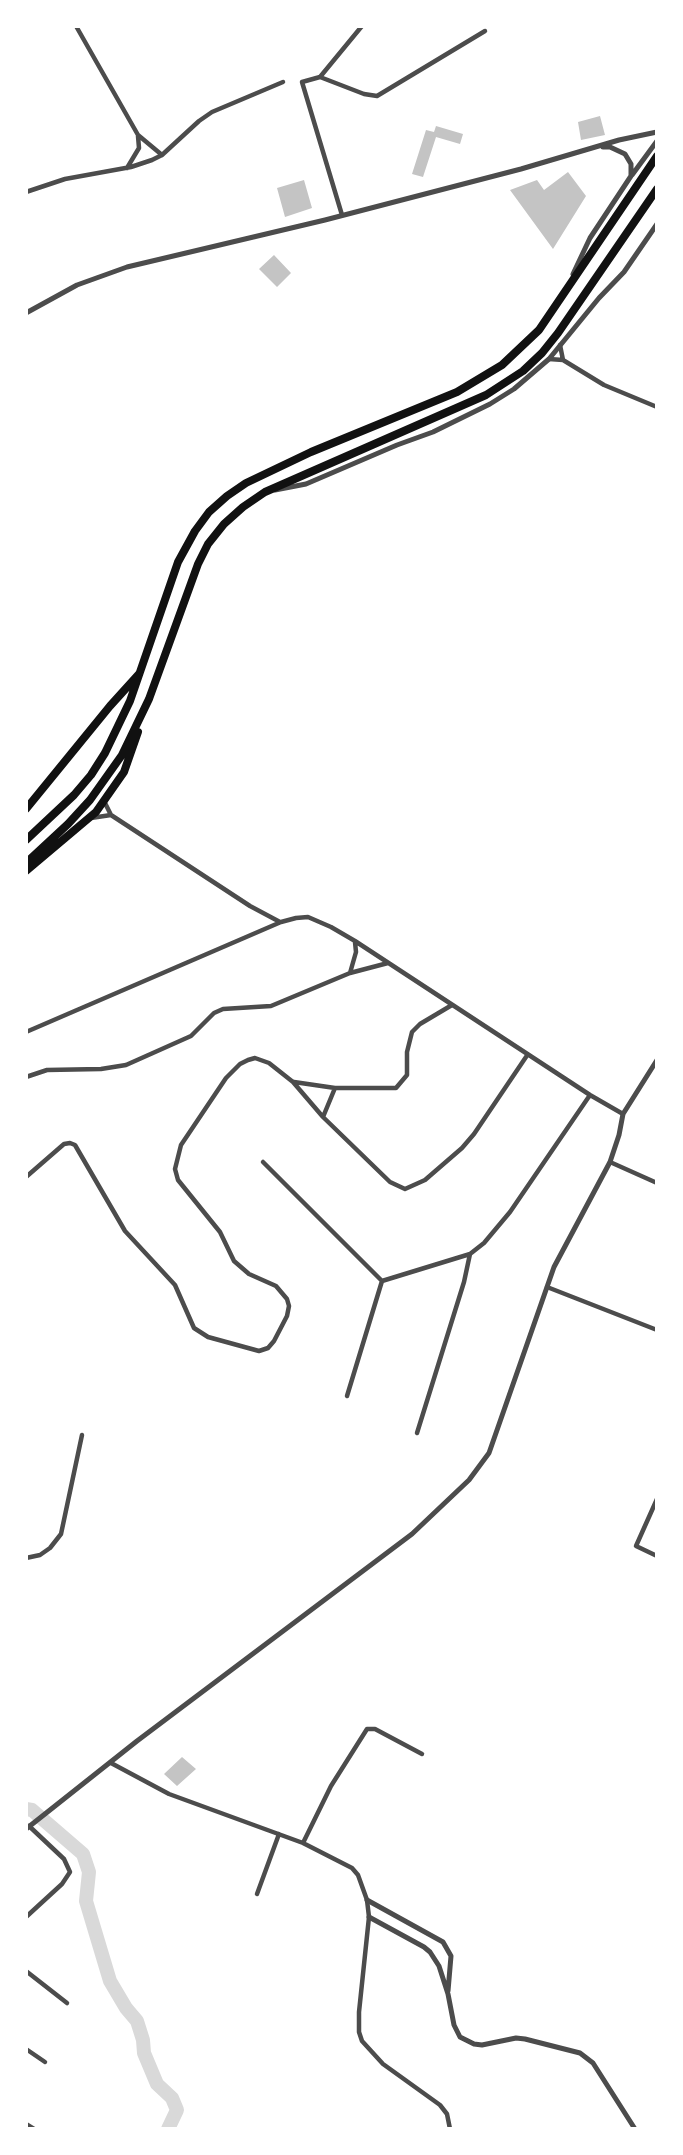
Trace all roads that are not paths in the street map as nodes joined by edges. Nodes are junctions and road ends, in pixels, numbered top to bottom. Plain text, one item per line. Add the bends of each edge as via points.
1 (76, 26) edge
2 (362, 26) edge
3 (485, 31) dead end
4 (320, 77) junction
5 (283, 82) dead end
6 (657, 132) edge
7 (138, 135) junction
8 (657, 141) edge
9 (600, 146) junction
10 (162, 155) junction
11 (657, 156) edge
12 (127, 168) junction
13 (631, 176) junction
14 (657, 189) edge
15 (26, 192) edge
16 (342, 215) junction
17 (657, 224) edge
18 (566, 289) junction
19 (26, 314) edge
20 (561, 345) junction
21 (549, 359) junction
22 (564, 360) junction
23 (657, 407) edge
24 (265, 492) junction
25 (141, 672) junction
26 (149, 699) junction
27 (104, 801) junction
28 (26, 809) edge
29 (111, 815) junction
30 (87, 820) junction
31 (26, 840) edge
32 (26, 863) edge
33 (26, 871) edge
34 (281, 922) junction
35 (355, 941) junction
36 (388, 963) junction
37 (350, 973) junction
38 (452, 1005) junction
39 (26, 1032) edge
40 (528, 1054) junction
41 (657, 1060) edge
42 (26, 1077) edge
43 (293, 1082) junction
44 (335, 1088) junction
45 (590, 1095) junction
46 (623, 1114) junction
47 (323, 1117) junction
48 (610, 1162) junction
49 (263, 1163) dead end
50 (26, 1177) edge
51 (657, 1183) edge
52 (470, 1254) junction
53 (382, 1281) junction
54 (547, 1287) junction
55 (657, 1331) edge
56 (347, 1396) dead end
57 (416, 1433) dead end
58 (82, 1435) dead end
59 (657, 1499) edge
60 (657, 1556) edge
61 (26, 1558) edge
62 (422, 1754) dead end
63 (111, 1763) junction
64 (30, 1826) edge
65 (279, 1834) junction
66 (303, 1843) junction
67 (257, 1894) dead end
68 (367, 1900) junction
69 (26, 1917) edge
70 (369, 1917) junction
71 (26, 1971) edge
72 (448, 1994) junction
73 (67, 2003) dead end
74 (26, 2049) edge
75 (45, 2062) dead end
76 (26, 2124) edge
77 (34, 2129) edge
78 (450, 2129) edge
79 (635, 2129) edge

1 - 7 street
2 - 4 street
3 - 4 street via 377,96
4 - 16 street via 302,82
5 - 10 street via 212,112
6 - 9 street
7 - 10 street
7 - 12 street via 139,148
8 - 13 street
9 - 13 street via 625,154
9 - 16 street
10 - 12 street
11 - 18 highway
12 - 15 street via 65,179
13 - 18 street via 593,232
14 - 24 highway via 558,333 523,371 486,395
16 - 19 street via 102,274
17 - 20 street via 624,272
18 - 25 highway via 519,351 480,379 246,483 209,512 178,562
20 - 21 street
20 - 22 street
21 - 22 street
21 - 24 street via 503,396 433,432 306,484
22 - 23 street via 604,385
24 - 26 highway via 224,524 208,544
25 - 28 highway
25 - 31 highway via 119,728 91,775
26 - 27 highway via 124,772
26 - 32 highway via 122,755 90,800
27 - 29 street
27 - 30 highway
29 - 30 street
29 - 34 street
30 - 33 highway
34 - 35 street via 308,917
34 - 39 street
35 - 36 street
35 - 37 street
36 - 37 street
36 - 38 street
37 - 42 street via 271,1006 223,1009 185,1040 126,1065 47,1070
38 - 40 street
38 - 44 street via 412,1032 407,1075 396,1088
40 - 45 street
40 - 47 street via 474,1134 412,1188 390,1182
41 - 46 street
43 - 44 street
43 - 47 street
43 - 50 street via 263,1060 240,1064 226,1078 177,1157 177,1180 220,1232 234,1261 276,1286 287,1299 287,1317 268,1348 259,1351 208,1337 194,1328 176,1285 125,1231 75,1145 64,1144
44 - 47 street
45 - 46 street
45 - 52 street via 510,1212
46 - 48 street
48 - 51 street
48 - 54 street
49 - 53 street
52 - 53 street
52 - 57 street
53 - 56 street
54 - 55 street
54 - 63 street via 488,1453 469,1480 402,1542
58 - 61 street via 61,1534 40,1555
59 - 60 street via 636,1546
62 - 66 street via 367,1729
63 - 64 street
63 - 65 street via 169,1794
64 - 69 street via 64,1859 70,1872
65 - 66 street
65 - 67 street
66 - 68 street via 352,1868
68 - 70 street
68 - 72 street via 443,1942 451,1956
70 - 72 street via 430,1952
70 - 78 street via 359,2012 362,2041 383,2064 440,2105
71 - 73 street
72 - 79 street via 456,2031 466,2041 482,2045 525,2039 587,2057
74 - 75 street
76 - 77 street

